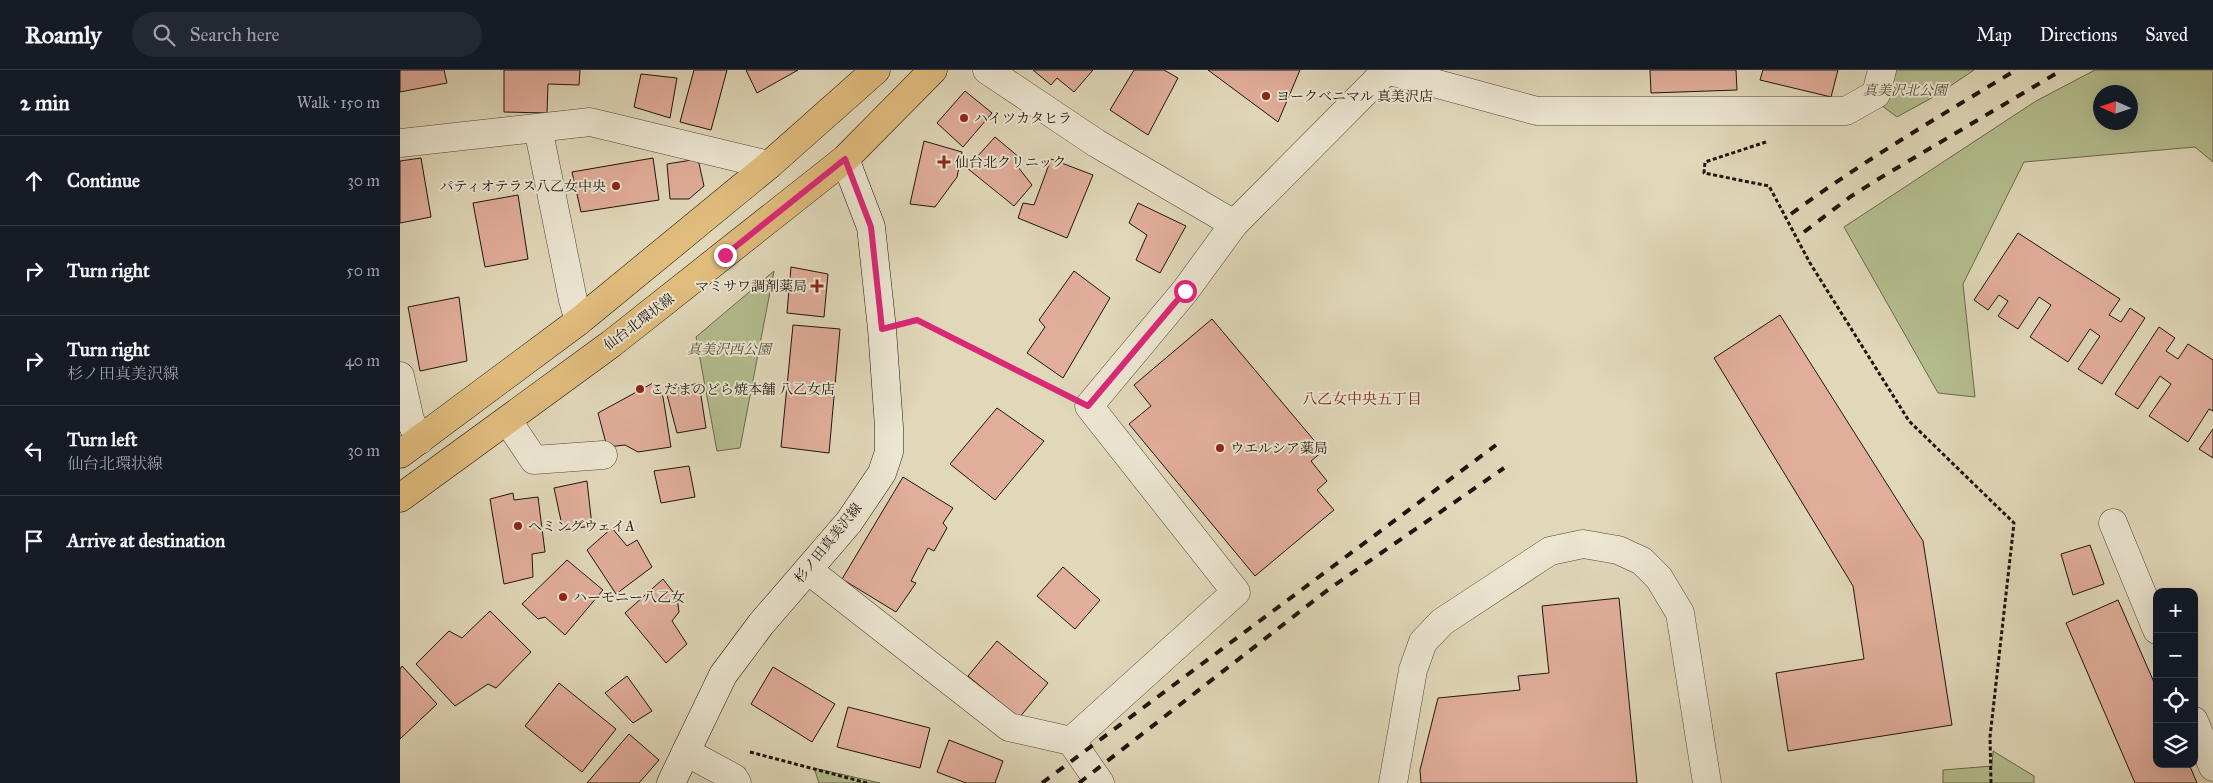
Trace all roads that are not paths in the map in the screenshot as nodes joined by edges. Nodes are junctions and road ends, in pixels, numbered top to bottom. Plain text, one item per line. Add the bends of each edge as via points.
1 (876, 70) edge
2 (933, 70) edge
3 (987, 70) edge
4 (1386, 70) edge
5 (1882, 70) edge
6 (538, 128) junction
7 (400, 142) edge
8 (845, 159) junction
9 (769, 165) junction
10 (1234, 224) junction
11 (580, 322) junction
12 (400, 376) edge
13 (508, 420) junction
14 (410, 447) edge
15 (603, 455) dead end
16 (400, 498) edge
17 (2113, 523) dead end
18 (808, 570) junction
19 (2153, 620) edge
20 (2195, 723) edge
21 (1071, 741) junction
22 (686, 752) junction
23 (2213, 767) edge
24 (671, 783) edge
25 (702, 783) edge
26 (737, 783) edge
27 (1100, 783) edge
28 (1393, 783) edge
29 (1707, 783) edge

1 - 9 main road
2 - 8 main road, 仙台北環状線
3 - 10 street via 1096,143
4 - 5 street via 1537,111 1846,111 1876,94
4 - 10 street
6 - 7 street
6 - 9 street via 590,122
6 - 11 street
8 - 13 main road, 仙台北環状線 via 718,261
8 - 18 street, 杉ノ田真美沢線 via 871,227 882,329 889,452 882,473 848,522
9 - 11 main road
10 - 21 street via 1185,291 1088,406 1236,592
11 - 14 main road
12 - 14 street via 410,420
13 - 15 street via 534,460
13 - 16 main road, 仙台北環状線
17 - 19 street
18 - 21 street via 1009,727
18 - 22 street, 杉ノ田真美沢線 via 761,624 723,675
20 - 23 street
21 - 27 street
22 - 24 street, 杉ノ田真美沢線
22 - 25 street
22 - 26 street via 734,778
28 - 29 street via 1413,670 1423,642 1442,622 1550,551 1583,544 1618,550 1642,562 1659,578 1680,613

